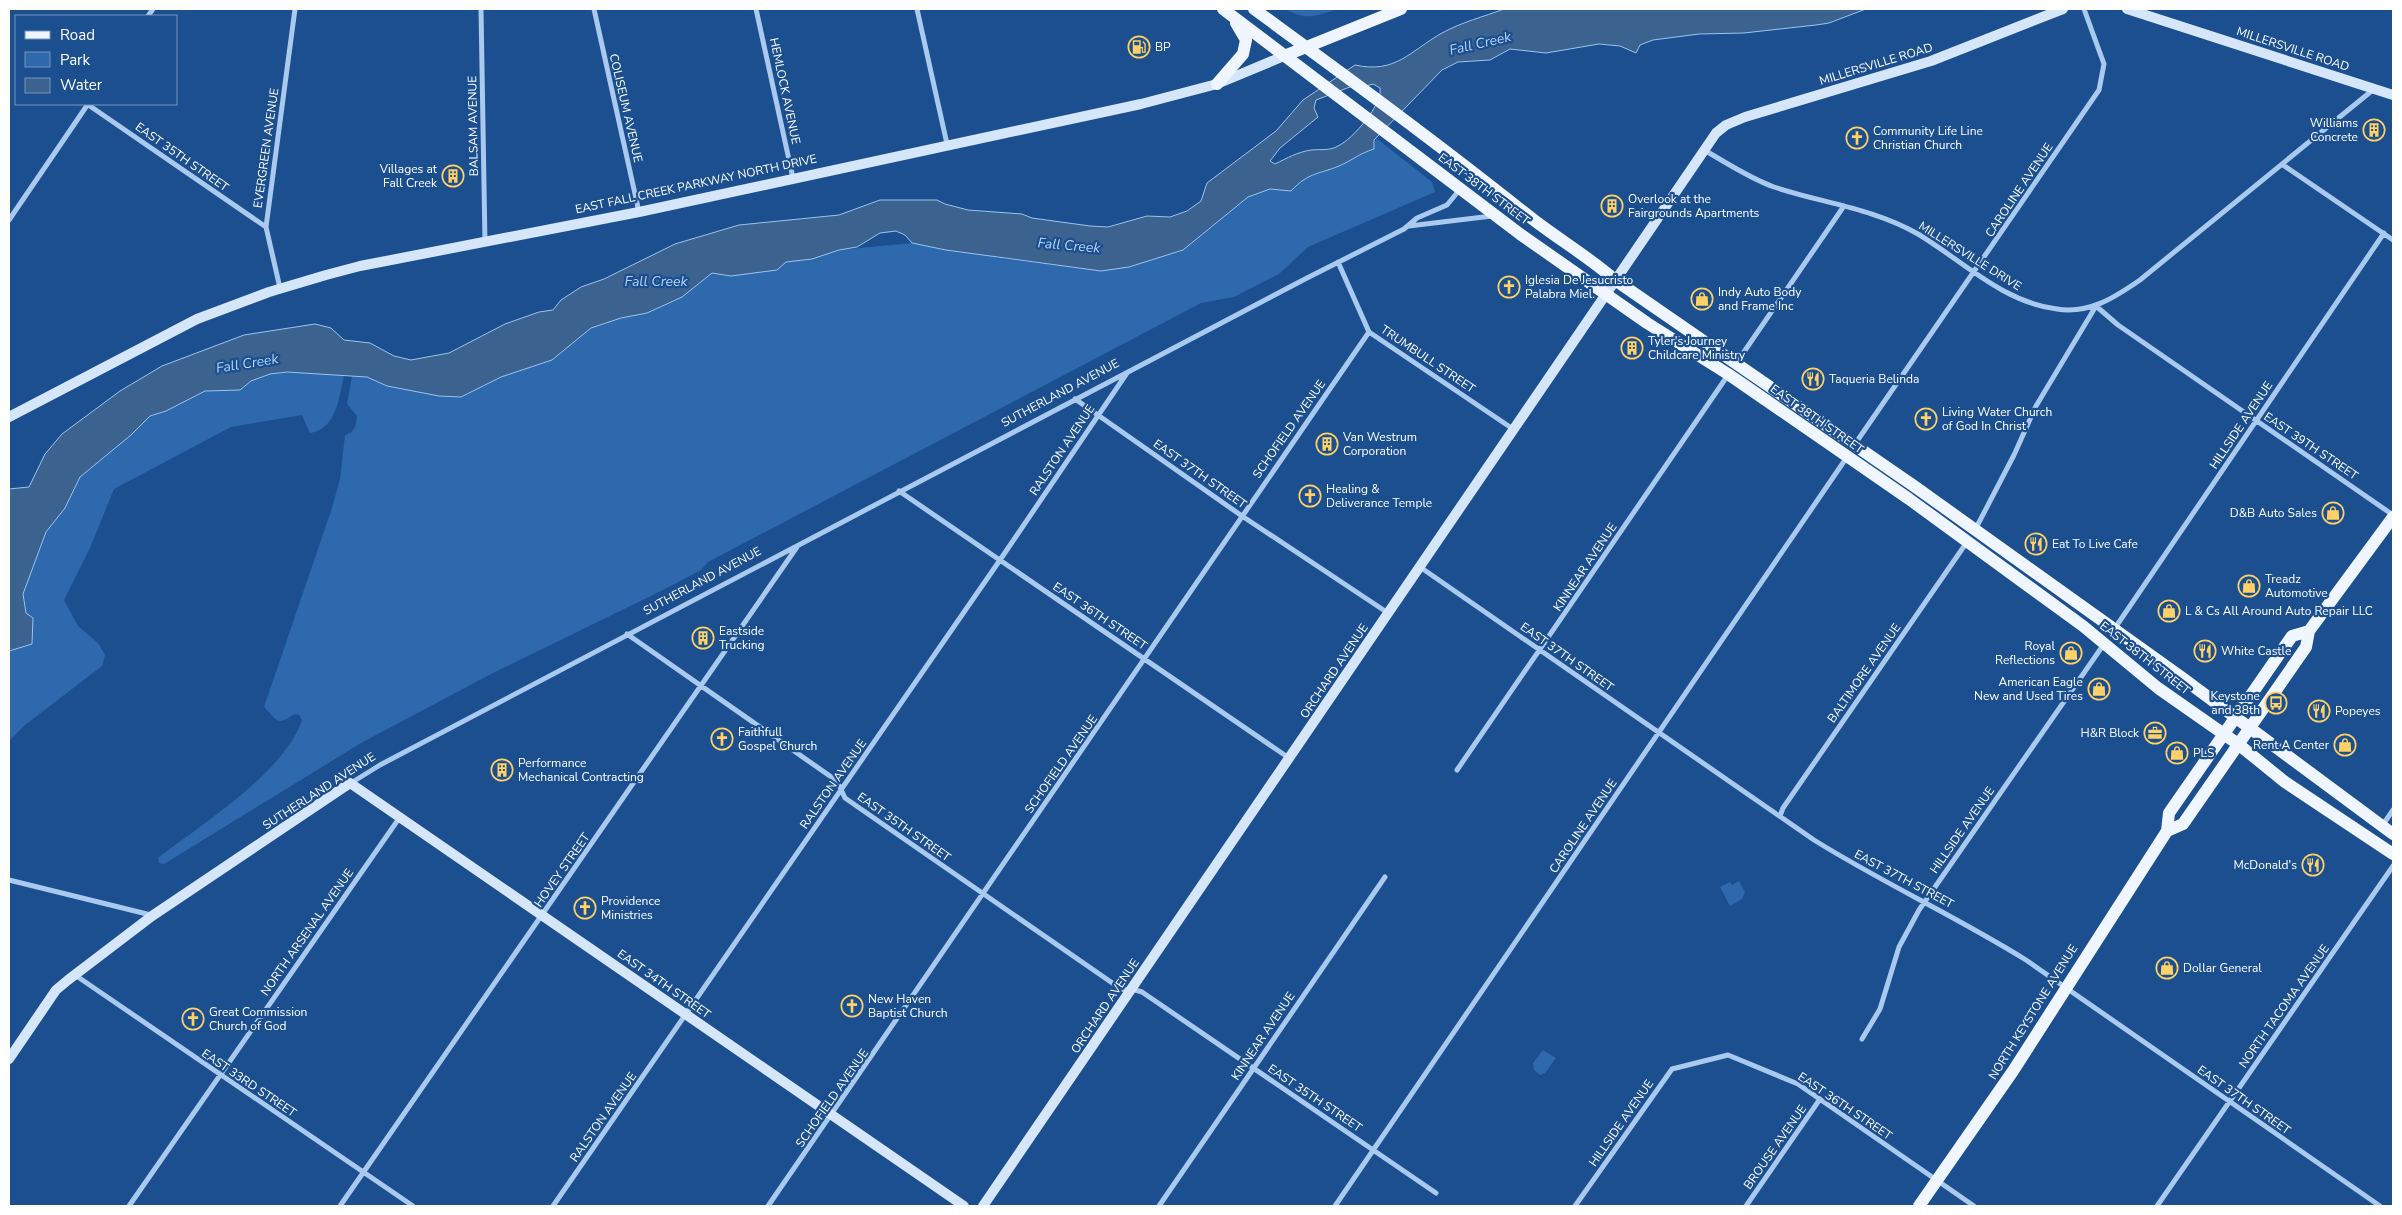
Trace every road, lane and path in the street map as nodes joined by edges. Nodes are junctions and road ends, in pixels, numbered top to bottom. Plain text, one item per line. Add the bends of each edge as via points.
1 (295, 9) edge
2 (481, 9) edge
3 (594, 9) edge
4 (756, 9) edge
5 (917, 9) edge
6 (1223, 9) edge
7 (1254, 9) edge
8 (1401, 9) edge
9 (2063, 9) edge
10 (2084, 9) edge
11 (2127, 9) edge
12 (1305, 47) junction
13 (1284, 56) junction
14 (1217, 84) junction
15 (2374, 89) junction
16 (2393, 95) edge
17 (87, 105) edge
18 (89, 105) edge
19 (947, 144) junction
20 (1704, 149) junction
21 (2283, 165) junction
22 (793, 178) junction
23 (1461, 188) junction
24 (1844, 206) junction
25 (639, 212) junction
26 (1497, 216) junction
27 (9, 220) edge
28 (1409, 226) junction
29 (266, 227) junction
30 (2384, 233) junction
31 (2393, 240) edge
32 (485, 243) junction
33 (1338, 262) junction
34 (1975, 273) junction
35 (1615, 280) junction
36 (280, 288) junction
37 (1606, 294) junction
38 (2096, 306) junction
39 (1369, 332) junction
40 (1737, 362) junction
41 (1127, 372) junction
42 (1728, 374) junction
43 (1075, 399) junction
44 (1098, 416) junction
45 (9, 417) edge
46 (2256, 421) junction
47 (1514, 430) junction
48 (1855, 445) junction
49 (1847, 457) junction
50 (899, 491) junction
51 (1242, 516) junction
52 (2393, 516) edge
53 (1975, 530) junction
54 (1967, 541) junction
55 (798, 544) junction
56 (1000, 560) junction
57 (1420, 567) junction
58 (1389, 613) junction
59 (2114, 629) junction
60 (2308, 631) junction
61 (627, 634) junction
62 (2104, 644) junction
63 (1539, 650) junction
64 (1145, 659) junction
65 (701, 685) junction
66 (2235, 718) junction
67 (2249, 728) junction
68 (1658, 733) junction
69 (2224, 734) junction
70 (2238, 744) junction
71 (1289, 758) junction
72 (1457, 770) dead end
73 (350, 783) junction
74 (841, 791) junction
75 (2393, 810) edge
76 (1780, 816) junction
77 (400, 817) junction
78 (2382, 826) junction
79 (2167, 831) junction
80 (2393, 834) edge
81 (2393, 854) edge
82 (2393, 866) edge
83 (1385, 877) dead end
84 (9, 880) edge
85 (983, 894) junction
86 (1924, 902) junction
87 (152, 916) junction
88 (542, 916) junction
89 (74, 974) junction
90 (2066, 987) junction
91 (1131, 990) junction
92 (687, 1015) junction
93 (1862, 1039) dead end
94 (9, 1059) edge
95 (1692, 1062) joint
96 (1254, 1068) junction
97 (220, 1076) junction
98 (1820, 1099) junction
99 (2230, 1102) junction
100 (832, 1116) junction
101 (1373, 1150) junction
102 (364, 1173) junction
103 (1937, 1180) junction
104 (1436, 1193) dead end
105 (129, 1206) edge
106 (340, 1206) edge
107 (413, 1206) edge
108 (553, 1206) edge
109 (768, 1206) edge
110 (964, 1206) edge
111 (983, 1206) edge
112 (1159, 1206) edge
113 (1335, 1206) edge
114 (1575, 1206) edge
115 (1746, 1206) edge
116 (1919, 1206) edge
117 (1974, 1206) edge
118 (2157, 1206) edge
119 (2380, 1206) edge

1 - 29 street, EVERGREEN AVENUE
2 - 32 street, BALSAM AVENUE
3 - 25 street, COLISEUM AVENUE
4 - 22 street, HEMLOCK AVENUE
5 - 19 street
6 - 13 main road, EAST 38TH STREET
6 - 14 main road via 1238,25 1246,40 1243,54
7 - 12 main road, EAST 38TH STREET
8 - 12 main road, EAST FALL CREEK PARKWAY NORTH DRIVE
9 - 20 main road, MILLERSVILLE ROAD via 1931,61 1738,120 1716,134
10 - 34 street, CAROLINE AVENUE via 2104,64 2099,90
11 - 15 main road, MILLERSVILLE ROAD
12 - 13 main road, EAST FALL CREEK PARKWAY NORTH DRIVE
12 - 35 main road, EAST 38TH STREET
13 - 14 main road, EAST FALL CREEK PARKWAY NORTH DRIVE
13 - 23 main road, EAST 38TH STREET
14 - 19 main road, EAST FALL CREEK PARKWAY NORTH DRIVE via 1141,104
15 - 16 main road, MILLERSVILLE ROAD
15 - 21 street, MILLERSVILLE DRIVE
17 - 27 street
18 - 29 street, EAST 35TH STREET
19 - 22 main road, EAST FALL CREEK PARKWAY NORTH DRIVE
20 - 24 street, MILLERSVILLE DRIVE via 1767,184
20 - 35 main road, ORCHARD AVENUE
21 - 30 street
21 - 38 street, MILLERSVILLE DRIVE via 2140,280
22 - 25 main road, EAST FALL CREEK PARKWAY NORTH DRIVE
23 - 26 main road, EAST 38TH STREET
23 - 28 street, SUTHERLAND AVENUE via 1447,205 1418,218
24 - 34 street, MILLERSVILLE DRIVE via 1906,228
24 - 40 street
25 - 32 main road, EAST FALL CREEK PARKWAY NORTH DRIVE
26 - 28 street, SUTHERLAND AVENUE
26 - 37 main road, EAST 38TH STREET
28 - 33 street, SUTHERLAND AVENUE
29 - 36 street, EVERGREEN AVENUE
30 - 31 street
30 - 46 street, HILLSIDE AVENUE
32 - 36 main road, EAST FALL CREEK PARKWAY NORTH DRIVE via 360,266
33 - 39 street, TRUMBULL STREET
33 - 41 street, SUTHERLAND AVENUE
34 - 38 street, MILLERSVILLE DRIVE via 2004,292 2037,306 2067,310
34 - 48 street, CAROLINE AVENUE
35 - 37 main road, ORCHARD AVENUE
35 - 40 main road, EAST 38TH STREET
36 - 45 main road, EAST FALL CREEK PARKWAY NORTH DRIVE via 189,322
37 - 42 main road, EAST 38TH STREET
37 - 47 main road, ORCHARD AVENUE
38 - 46 street, EAST 39TH STREET via 2118,325
38 - 53 street via 2036,406
39 - 47 street, TRUMBULL STREET
39 - 51 street, SCHOFIELD AVENUE
40 - 48 main road, EAST 38TH STREET
41 - 43 street, SUTHERLAND AVENUE
41 - 44 street, RALSTON AVENUE
42 - 49 main road, EAST 38TH STREET
42 - 63 street, KINNEAR AVENUE
43 - 44 street, EAST 37TH STREET
43 - 50 street, SUTHERLAND AVENUE
44 - 51 street, EAST 37TH STREET
44 - 56 street, RALSTON AVENUE
46 - 52 street, EAST 39TH STREET
46 - 59 street, HILLSIDE AVENUE
47 - 57 main road, ORCHARD AVENUE
48 - 53 main road, EAST 38TH STREET
49 - 54 main road, EAST 38TH STREET
49 - 68 street, CAROLINE AVENUE
50 - 55 street, SUTHERLAND AVENUE
50 - 56 street, EAST 36TH STREET
51 - 58 street, EAST 37TH STREET
51 - 64 street, SCHOFIELD AVENUE
52 - 60 main road, NORTH KEYSTONE AVENUE
53 - 59 main road, EAST 38TH STREET
54 - 62 main road, EAST 38TH STREET
54 - 76 street, BALTIMORE AVENUE
55 - 61 street, SUTHERLAND AVENUE
55 - 65 street, HOVEY STREET
56 - 64 street, EAST 36TH STREET
56 - 74 street, RALSTON AVENUE
57 - 58 main road, ORCHARD AVENUE
57 - 63 street, EAST 37TH STREET
58 - 71 main road, ORCHARD AVENUE
59 - 66 main road, EAST 38TH STREET
60 - 66 main road, NORTH KEYSTONE AVENUE via 2292,636
60 - 67 main road, NORTH KEYSTONE AVENUE via 2306,648
61 - 65 street, EAST 35TH STREET
61 - 73 street, SUTHERLAND AVENUE
62 - 69 main road, EAST 38TH STREET via 2158,688
62 - 86 street, HILLSIDE AVENUE
63 - 68 street, EAST 37TH STREET
63 - 72 street, KINNEAR AVENUE
64 - 71 street, EAST 36TH STREET
64 - 85 street, SCHOFIELD AVENUE
65 - 74 street, EAST 35TH STREET via 837,781
65 - 88 street, HOVEY STREET
66 - 67 main road, EAST 38TH STREET
66 - 69 main road, NORTH KEYSTONE AVENUE
67 - 70 main road, NORTH KEYSTONE AVENUE
67 - 78 main road, EAST 38TH STREET
68 - 76 street, EAST 37TH STREET
68 - 101 street, CAROLINE AVENUE
69 - 70 main road, EAST 38TH STREET
69 - 79 main road, NORTH KEYSTONE AVENUE via 2170,813
70 - 79 main road, NORTH KEYSTONE AVENUE via 2184,824
70 - 81 main road, EAST 38TH STREET via 2285,782
71 - 91 main road, ORCHARD AVENUE
73 - 77 main road, EAST 34TH STREET
73 - 87 main road, SUTHERLAND AVENUE
74 - 85 street, EAST 35TH STREET via 845,798
74 - 92 street, RALSTON AVENUE
75 - 78 street
76 - 86 street, EAST 37TH STREET via 1850,862
77 - 88 main road, EAST 34TH STREET
77 - 97 street, NORTH ARSENAL AVENUE
78 - 80 main road, EAST 38TH STREET
79 - 90 main road, NORTH KEYSTONE AVENUE
82 - 99 street, NORTH TACOMA AVENUE
83 - 96 street, KINNEAR AVENUE
84 - 87 street
85 - 91 street, EAST 35TH STREET via 1120,989
85 - 100 street, SCHOFIELD AVENUE
86 - 90 street, EAST 37TH STREET via 1991,938
86 - 93 street, HILLSIDE AVENUE via 1904,935 1880,1009
87 - 89 main road, SUTHERLAND AVENUE
88 - 92 main road, EAST 34TH STREET
88 - 102 street, HOVEY STREET
89 - 94 main road, SUTHERLAND AVENUE via 56,990
89 - 97 street, EAST 33RD STREET
90 - 99 street, EAST 37TH STREET
90 - 103 main road, NORTH KEYSTONE AVENUE via 2013,1071
91 - 96 street, EAST 35TH STREET via 1142,992
91 - 111 main road, ORCHARD AVENUE
92 - 100 main road, EAST 34TH STREET
92 - 108 street, RALSTON AVENUE
95 - 98 street, EAST 36TH STREET via 1723,1056 1736,1058 1798,1084
95 - 114 street, HILLSIDE AVENUE via 1676,1066 1668,1073
96 - 101 street, EAST 35TH STREET
96 - 112 street, KINNEAR AVENUE
97 - 102 street, EAST 33RD STREET
97 - 105 street, NORTH ARSENAL AVENUE
98 - 103 street, EAST 36TH STREET
98 - 115 street, BROUSE AVENUE
99 - 118 street, NORTH TACOMA AVENUE
99 - 119 street, EAST 37TH STREET
100 - 109 street, SCHOFIELD AVENUE
100 - 110 main road, EAST 34TH STREET
101 - 104 street, EAST 35TH STREET
101 - 113 street, CAROLINE AVENUE
102 - 106 street, HOVEY STREET
102 - 107 street, EAST 33RD STREET
103 - 116 main road, NORTH KEYSTONE AVENUE
103 - 117 street, EAST 36TH STREET

